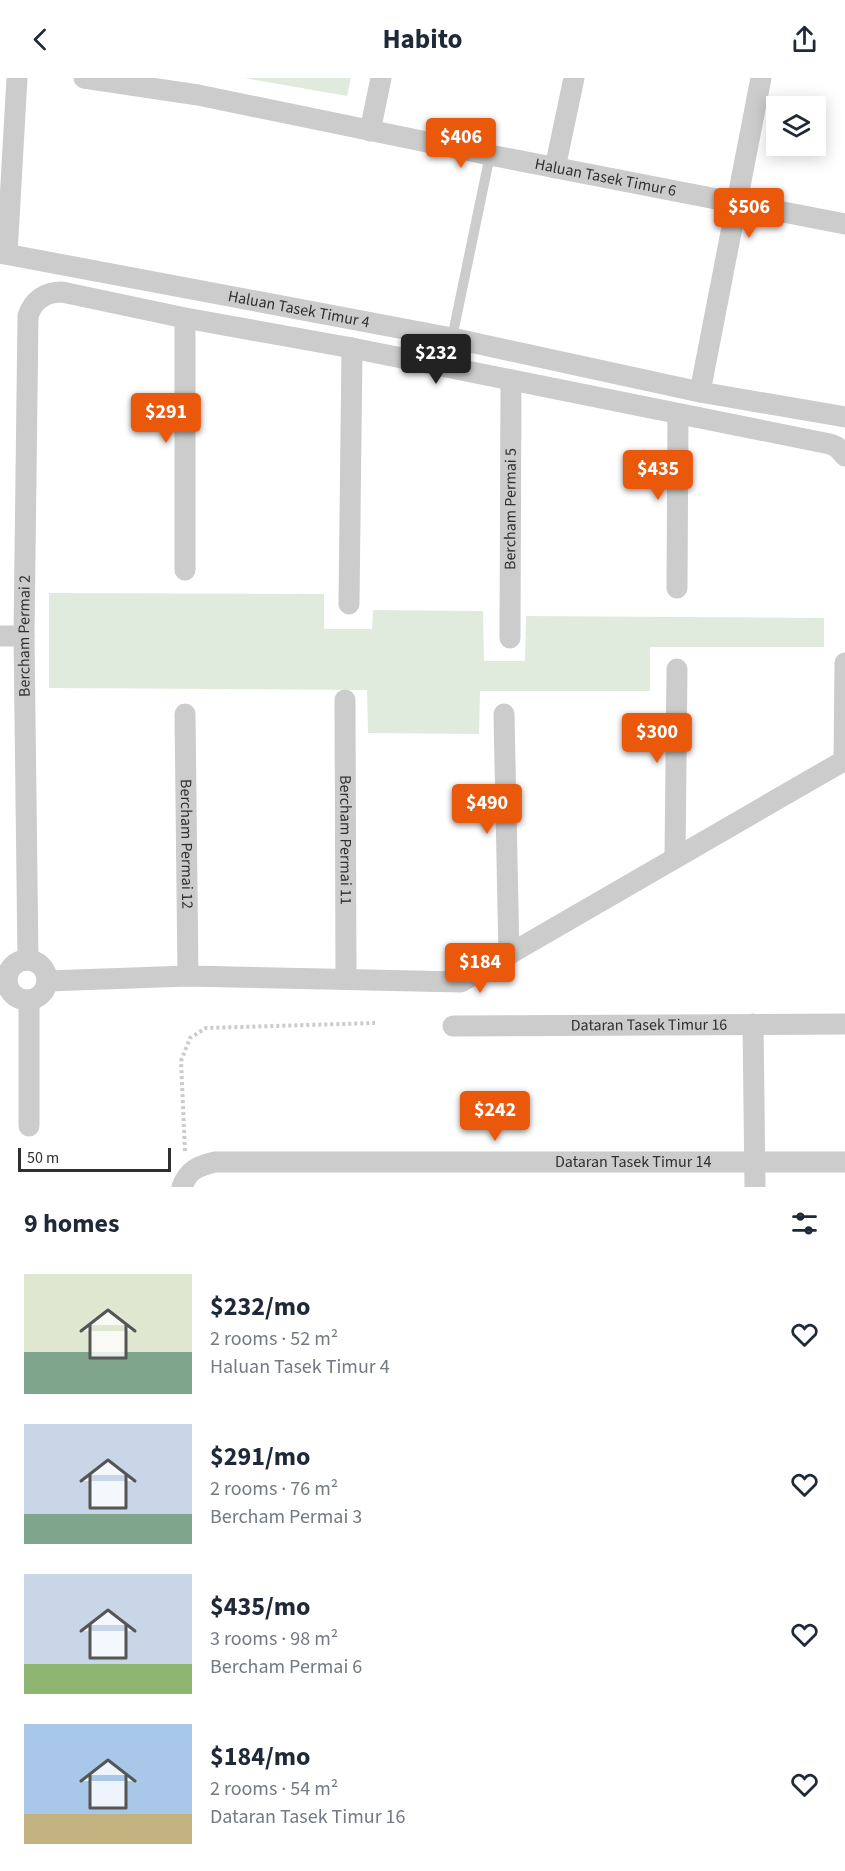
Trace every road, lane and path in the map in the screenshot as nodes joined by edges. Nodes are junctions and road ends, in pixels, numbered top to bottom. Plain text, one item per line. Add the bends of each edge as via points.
1 (17, 78) edge
2 (84, 78) edge
3 (381, 78) edge
4 (574, 78) edge
5 (761, 78) edge
6 (198, 87) edge
7 (370, 131) junction
8 (490, 155) junction
9 (555, 168) junction
10 (736, 203) junction
11 (845, 224) edge
12 (3, 254) edge
13 (185, 318) junction
14 (452, 338) junction
15 (352, 348) junction
16 (511, 380) junction
17 (700, 392) junction
18 (678, 414) junction
19 (845, 417) edge
20 (845, 456) edge
21 (185, 570) dead end
22 (677, 588) dead end
23 (349, 604) dead end
24 (0, 636) edge
25 (24, 636) junction
26 (510, 638) dead end
27 (845, 663) edge
28 (677, 669) dead end
29 (345, 700) dead end
30 (185, 714) dead end
31 (504, 714) dead end
32 (844, 760) edge
33 (675, 858) junction
34 (509, 955) junction
35 (14, 963) edge
36 (188, 976) junction
37 (346, 979) junction
38 (47, 981) junction
39 (13, 994) edge
40 (375, 1023) dead end
41 (753, 1024) junction
42 (845, 1024) edge
43 (453, 1026) dead end
44 (29, 1126) dead end
45 (755, 1161) junction
46 (845, 1162) edge
47 (184, 1181) edge
48 (756, 1187) edge

1 - 12 street
2 - 6 street, Haluan Tasek Timur 6
3 - 7 street
4 - 9 street
5 - 10 street
6 - 7 street, Haluan Tasek Timur 6
7 - 8 street, Haluan Tasek Timur 6
8 - 9 street, Haluan Tasek Timur 6
8 - 14 lane
9 - 10 street, Haluan Tasek Timur 6
10 - 11 street, Haluan Tasek Timur 6
10 - 17 street
12 - 14 street, Haluan Tasek Timur 4
13 - 15 street
13 - 21 street
13 - 25 street, Bercham Permai 2 via 62,292 42,296 29,311
14 - 17 street, Haluan Tasek Timur 4
15 - 16 street
15 - 23 street
16 - 18 street
16 - 26 street, Bercham Permai 5
17 - 19 street, Haluan Tasek Timur 4
18 - 20 street via 830,444
18 - 22 street
24 - 25 street
25 - 35 street, Bercham Permai 2
27 - 32 street
28 - 33 street
29 - 37 street, Bercham Permai 11
30 - 36 street, Bercham Permai 12
31 - 34 street
32 - 33 street
33 - 34 street
34 - 37 street via 461,982
35 - 38 street via 34,961 44,969
35 - 39 street via 8,977
36 - 37 street
36 - 38 street
38 - 39 street via 36,998
39 - 44 street
40 - 47 path via 206,1028 190,1038 181,1061
41 - 42 street, Dataran Tasek Timur 16
41 - 43 street, Dataran Tasek Timur 16
41 - 45 street
45 - 46 street, Dataran Tasek Timur 14
45 - 47 street, Dataran Tasek Timur 14 via 221,1161 193,1169
45 - 48 street

